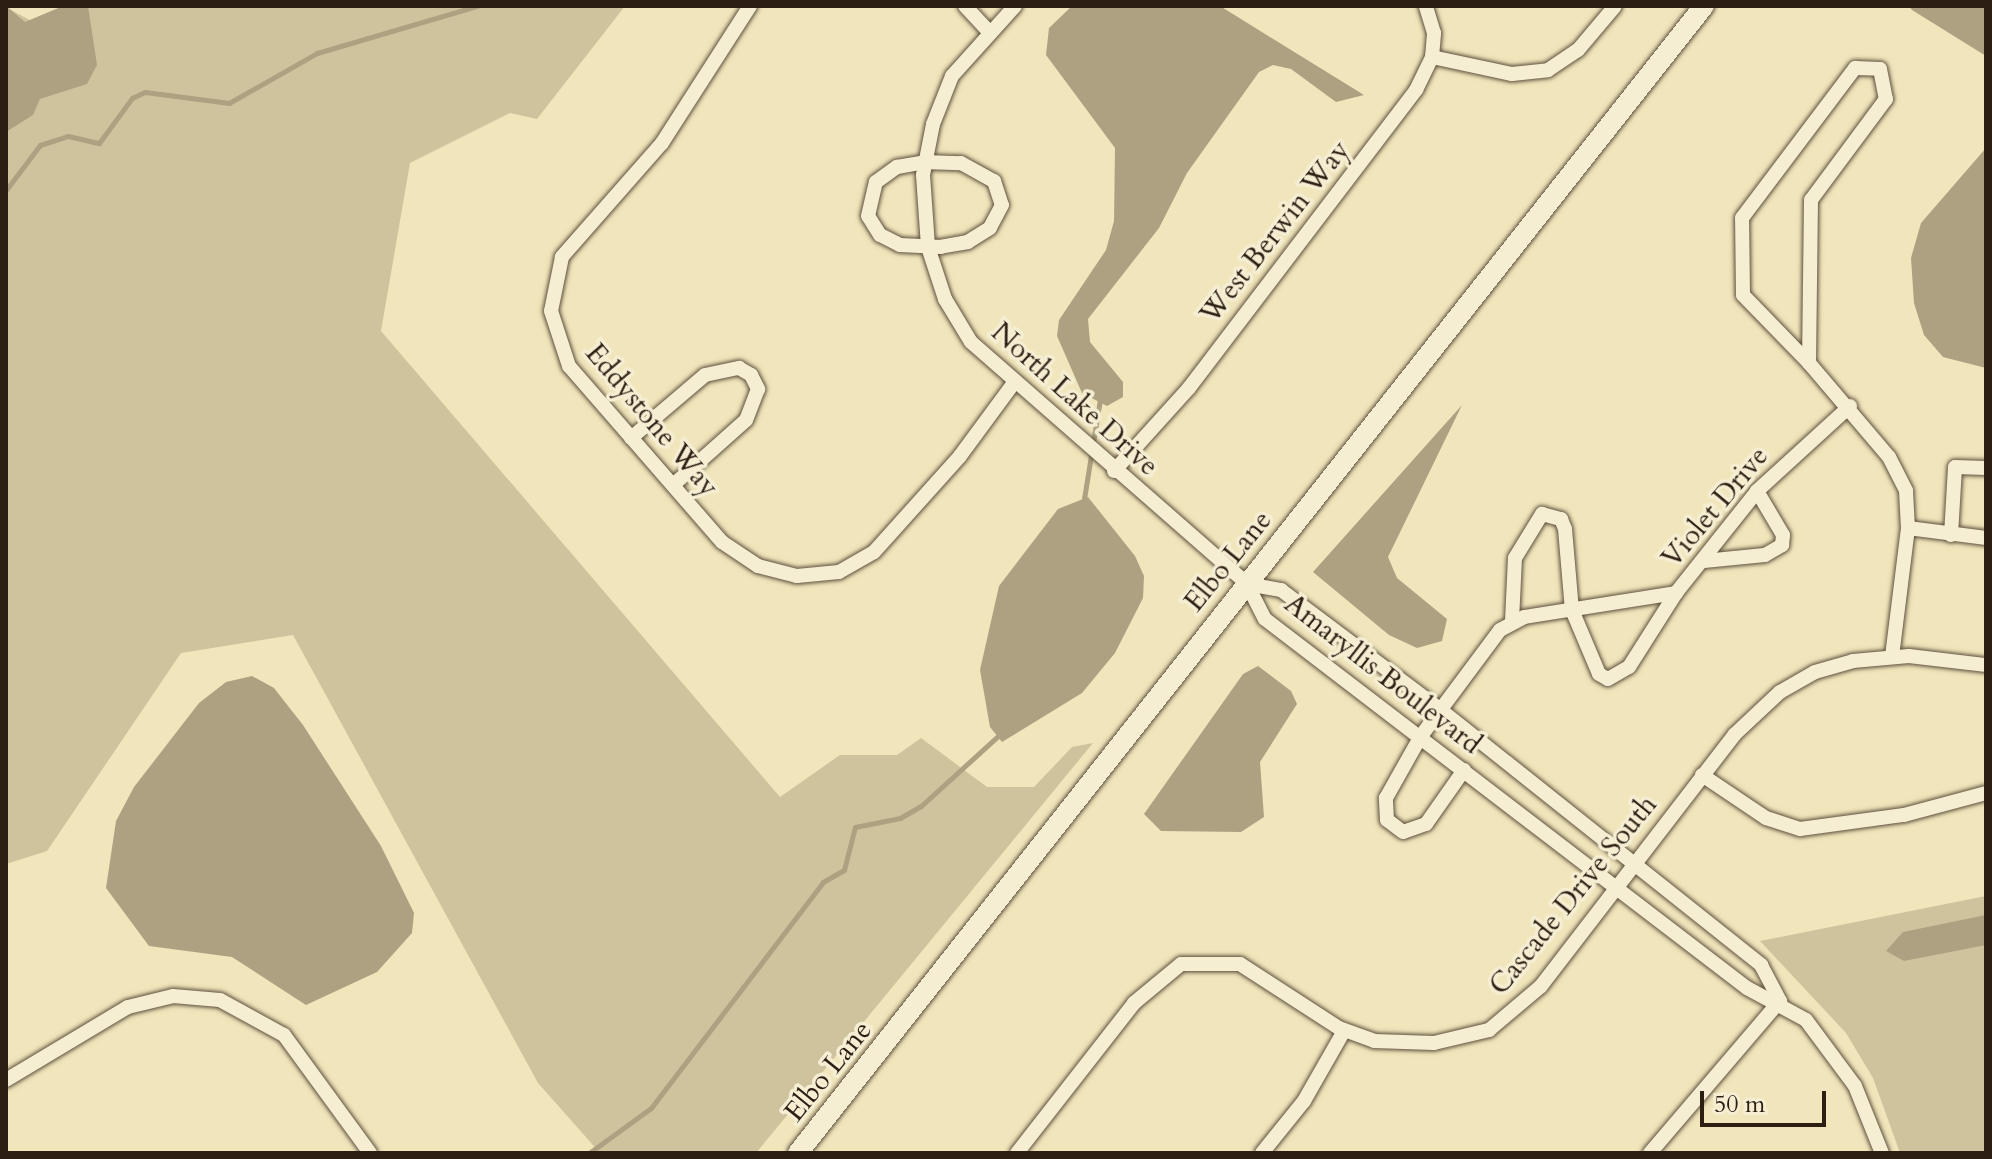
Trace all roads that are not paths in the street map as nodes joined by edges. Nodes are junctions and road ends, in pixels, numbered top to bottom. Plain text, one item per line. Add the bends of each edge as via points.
1 (750, 6) edge
2 (965, 6) edge
3 (1015, 6) edge
4 (1426, 6) edge
5 (1615, 6) edge
6 (1704, 6) edge
7 (988, 31) junction
8 (1432, 57) junction
9 (924, 162) junction
10 (928, 247) junction
11 (1809, 363) junction
12 (1013, 384) junction
13 (1850, 406) junction
14 (631, 438) junction
15 (1986, 468) edge
16 (1114, 471) junction
17 (673, 485) junction
18 (1757, 491) junction
19 (1908, 528) junction
20 (1951, 535) junction
21 (1986, 538) edge
22 (1704, 561) junction
23 (1247, 584) junction
24 (1676, 593) junction
25 (1572, 610) junction
26 (1512, 621) junction
27 (1892, 656) junction
28 (1986, 665) edge
29 (1442, 711) junction
30 (1421, 736) junction
31 (1464, 770) junction
32 (1702, 775) junction
33 (1986, 793) edge
34 (1633, 864) junction
35 (1616, 885) junction
36 (1780, 1001) junction
37 (1344, 1031) junction
38 (6, 1080) edge
39 (1668, 1148) edge
40 (370, 1153) edge
41 (798, 1153) edge
42 (1017, 1153) edge
43 (1262, 1153) edge
44 (1650, 1153) edge
45 (1882, 1153) edge

1 - 14 street, Eddystone Way via 692,102 646,163 571,241 556,274 551,311 560,348
2 - 7 street
3 - 7 street, North Lake Drive
4 - 8 street via 1434,33
5 - 8 street via 1578,50 1548,70 1512,74
6 - 23 street, Elbo Lane
7 - 9 street, North Lake Drive via 952,76
8 - 16 street, West Berwin Way via 1389,127 1189,388
9 - 10 street, North Lake Drive via 921,200
9 - 10 street via 897,167 876,182 868,216 889,241
9 - 10 street via 961,163 984,172 1002,205 979,236
10 - 12 street, North Lake Drive via 956,321
11 - 11 street via 1811,200 1886,99 1880,69 1855,68 1742,218 1743,295
11 - 13 street
12 - 16 street, North Lake Drive
12 - 17 street, Eddystone Way via 904,522 874,552 839,572 797,576 758,566 722,542
13 - 18 street, Violet Drive
13 - 19 street via 1899,473
14 - 17 street, Eddystone Way
14 - 17 street via 705,375 739,368 751,375 758,389 746,420
15 - 20 street via 1955,467
16 - 23 street, North Lake Drive
18 - 22 street, Violet Drive
18 - 22 street via 1783,535 1782,545 1765,555
19 - 20 street
19 - 27 street
20 - 21 street
22 - 24 street, Violet Drive
23 - 29 street, Amaryllis Boulevard via 1281,590
23 - 30 street, Amaryllis Boulevard via 1265,619
23 - 41 street, Elbo Lane
24 - 25 street, Violet Drive
24 - 25 street via 1648,643 1620,676 1599,674
25 - 26 street, Violet Drive
25 - 26 street via 1565,529 1561,519 1542,514 1515,558
26 - 29 street
27 - 28 street, Cascade Drive South
27 - 32 street, Cascade Drive South via 1835,666 1797,681 1748,719
29 - 30 street
29 - 34 street, Amaryllis Boulevard
30 - 31 street, Amaryllis Boulevard
30 - 31 street via 1386,798 1393,827 1403,832 1426,824
31 - 35 street, Amaryllis Boulevard
32 - 33 street via 1766,818 1800,829 1904,815
32 - 34 street, Cascade Drive South
34 - 35 street, Cascade Drive South
34 - 36 street, Amaryllis Boulevard via 1761,965
35 - 36 street, Amaryllis Boulevard via 1747,988
35 - 37 street, Cascade Drive South via 1541,986 1489,1030 1414,1044
36 - 39 street
36 - 45 street, Amaryllis Boulevard via 1806,1020 1855,1086
37 - 42 street, Cascade Drive South via 1240,964 1181,964 1134,1003
37 - 43 street via 1304,1101
38 - 40 street via 128,1007 173,996 220,1000 284,1035
39 - 44 street

